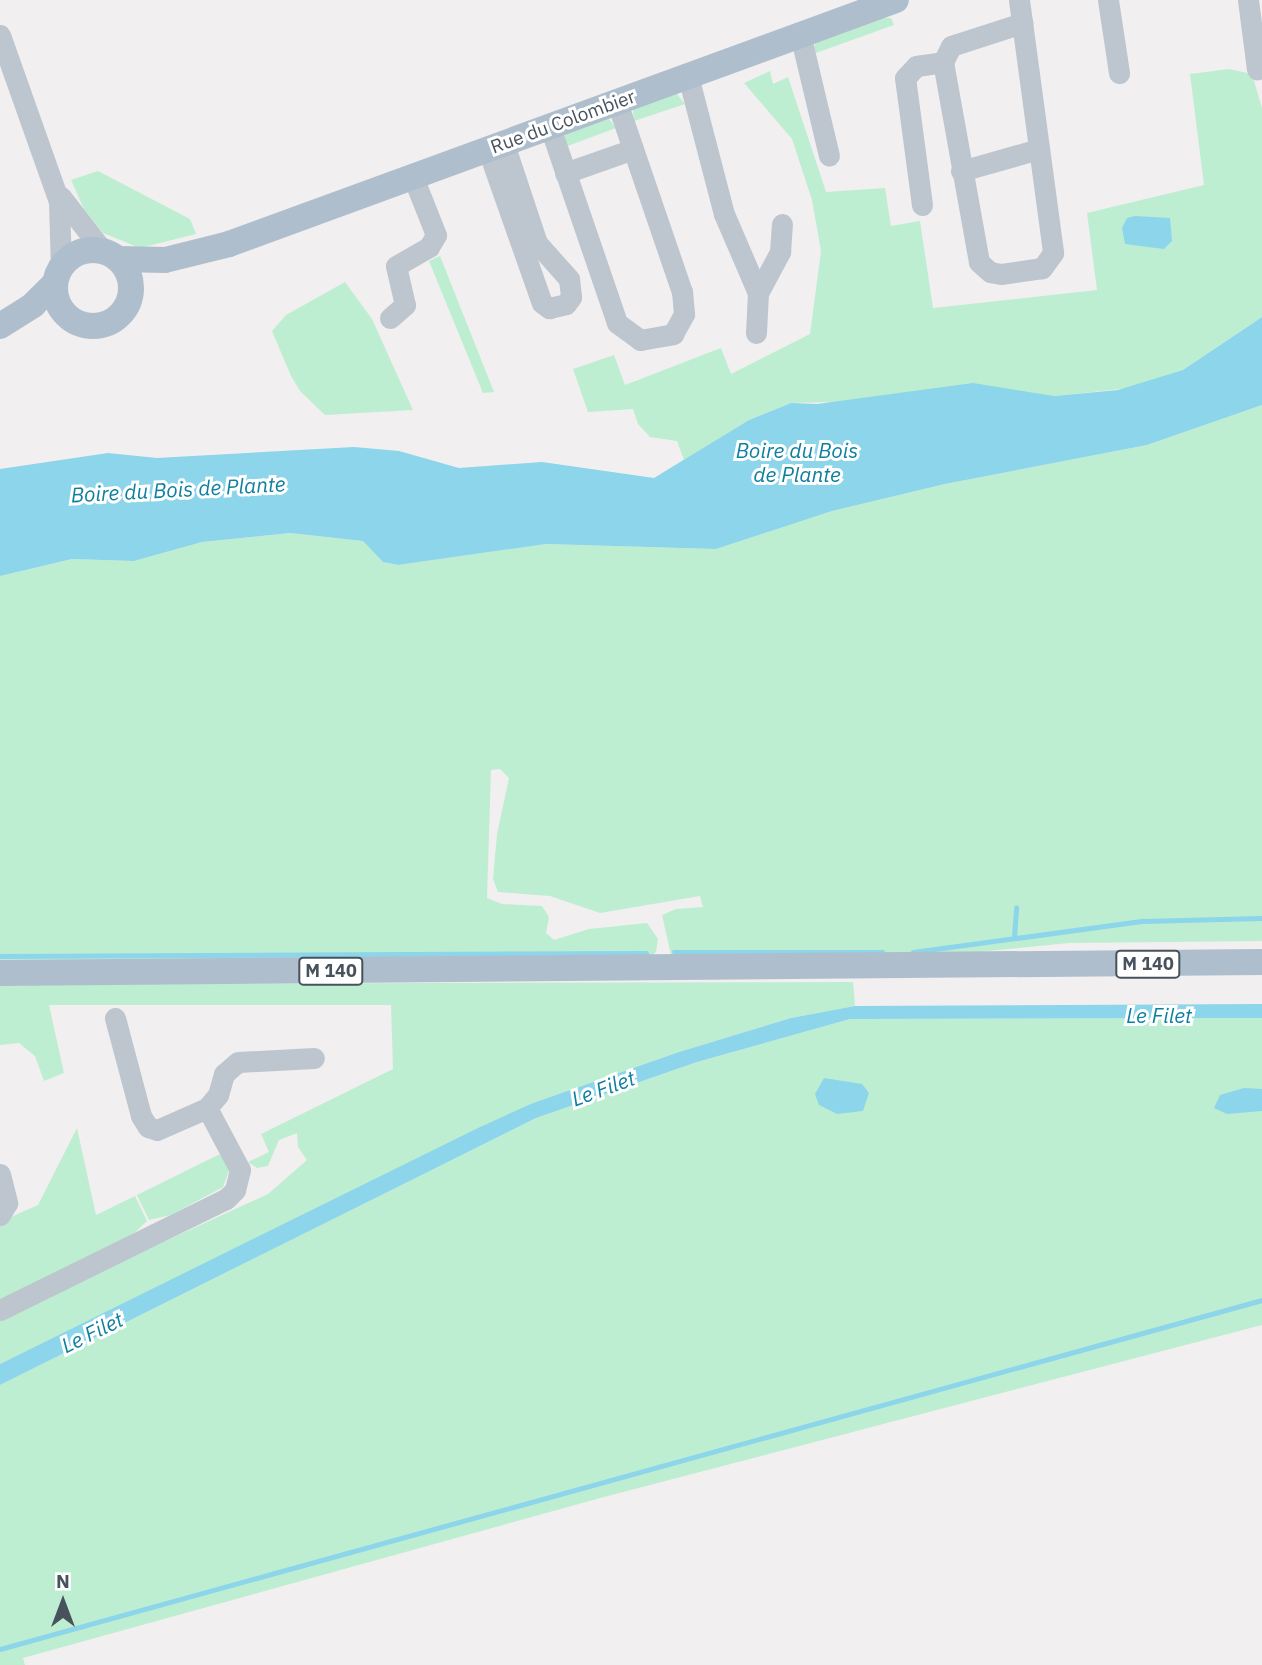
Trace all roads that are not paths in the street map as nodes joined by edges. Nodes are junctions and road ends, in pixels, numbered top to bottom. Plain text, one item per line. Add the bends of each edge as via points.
1 (896, 0) edge
2 (1018, 0) edge
3 (1108, 0) edge
4 (1248, 0) edge
5 (1022, 23) junction
6 (800, 34) junction
7 (0, 35) edge
8 (943, 62) junction
9 (1256, 69) dead end
10 (1119, 73) dead end
11 (688, 76) junction
12 (617, 102) junction
13 (550, 127) junction
14 (496, 147) junction
15 (633, 149) junction
16 (1039, 149) junction
17 (830, 156) dead end
18 (961, 171) junction
19 (565, 173) junction
20 (413, 177) junction
21 (54, 186) junction
22 (922, 205) dead end
23 (782, 224) dead end
24 (229, 244) junction
25 (530, 246) dead end
26 (111, 255) junction
27 (58, 276) junction
28 (758, 293) junction
29 (129, 299) junction
30 (67, 316) junction
31 (390, 318) dead end
32 (0, 327) edge
33 (756, 333) dead end
34 (1262, 962) edge
35 (0, 973) edge
36 (115, 1018) dead end
37 (314, 1058) dead end
38 (207, 1108) junction
39 (0, 1174) edge
40 (0, 1214) edge
41 (0, 1310) edge

1 - 6 main road, Rue du Colombier
2 - 5 street
3 - 10 street
4 - 9 street
5 - 8 street via 951,46
5 - 16 street
6 - 11 main road, Rue du Colombier
6 - 17 street
7 - 21 street
8 - 18 street
8 - 22 street via 916,65 905,78
11 - 12 main road, Rue du Colombier
11 - 28 street via 719,198
12 - 13 main road, Rue du Colombier
12 - 15 street
13 - 14 main road, Rue du Colombier
13 - 19 street
14 - 20 main road, Rue du Colombier
14 - 25 street
15 - 19 street
15 - 19 street via 684,303 678,330 655,340 633,338 617,323
16 - 18 street
16 - 18 street via 1053,253 1042,268 1001,274 984,267
20 - 24 main road, Rue du Colombier
20 - 31 street via 436,235 429,247 396,266 405,305
21 - 26 street via 75,221
21 - 27 street via 62,231
23 - 28 street via 780,252
24 - 26 main road, Rue du Colombier via 164,260
24 - 29 main road, Rue du Colombier via 150,278
26 - 27 main road via 79,253
26 - 29 main road via 130,277
27 - 30 main road via 59,304
27 - 32 main road via 33,305
28 - 33 street
29 - 30 main road via 106,323 83,325
30 - 32 main road
34 - 35 main road, M 140
36 - 38 street via 141,1116 148,1127 164,1128
37 - 38 street via 238,1062 224,1073 218,1095
38 - 41 street via 240,1170 235,1190 226,1199
39 - 40 street via 7,1203

